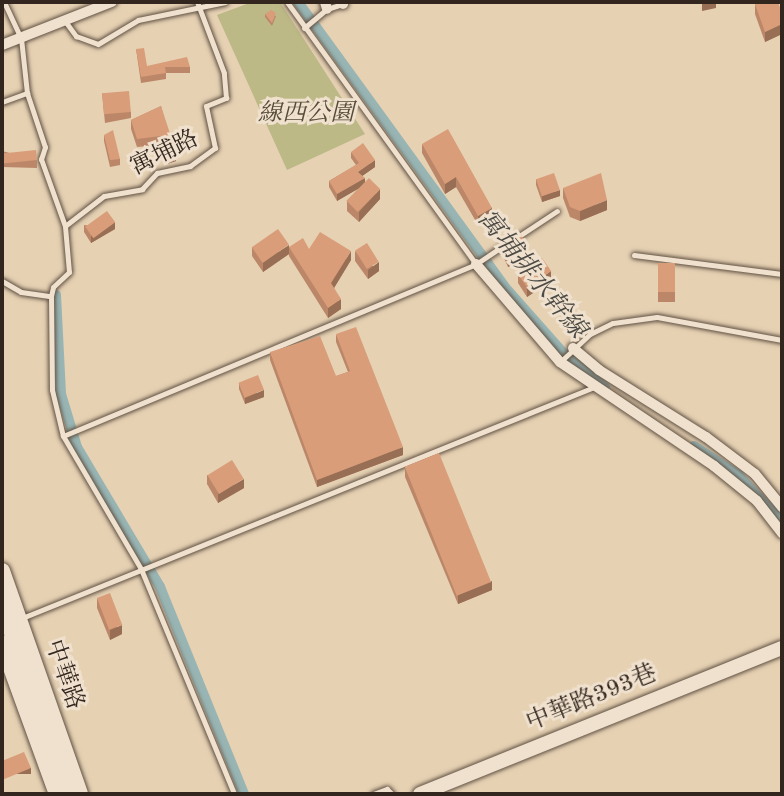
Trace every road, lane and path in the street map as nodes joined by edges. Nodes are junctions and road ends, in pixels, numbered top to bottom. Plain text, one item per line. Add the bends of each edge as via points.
1 (4, 2) edge
2 (112, 2) edge
3 (225, 2) edge
4 (287, 2) edge
5 (345, 2) edge
6 (198, 4) edge
7 (326, 5) edge
8 (64, 21) junction
9 (304, 28) junction
10 (21, 38) junction
11 (2, 45) edge
12 (27, 93) junction
13 (2, 102) edge
14 (557, 211) dead end
15 (65, 226) junction
16 (635, 255) dead end
17 (476, 264) junction
18 (782, 274) edge
19 (2, 281) edge
20 (51, 296) junction
21 (782, 340) edge
22 (573, 348) junction
23 (560, 362) junction
24 (593, 387) junction
25 (64, 436) junction
26 (782, 507) edge
27 (782, 533) edge
28 (141, 569) junction
29 (2, 570) edge
30 (2, 604) edge
31 (10, 623) edge
32 (2, 643) edge
33 (782, 648) edge
34 (2, 673) edge
35 (47, 794) edge
36 (56, 794) edge
37 (68, 794) edge
38 (80, 794) edge
39 (234, 794) edge
40 (373, 794) edge
41 (392, 794) edge
42 (419, 794) edge

1 - 10 lane
2 - 8 street
3 - 6 lane
4 - 9 lane
5 - 7 lane
6 - 8 lane via 138,20 98,44 76,36
6 - 15 lane, 寓埔路 via 223,74 226,99 206,106 215,148 190,166 157,173 142,189 104,196
7 - 9 lane
8 - 10 street
9 - 17 lane
10 - 11 street
10 - 12 lane
12 - 13 lane
12 - 15 lane via 45,147 41,159
14 - 17 lane
15 - 20 lane via 69,272 53,287
16 - 18 lane
17 - 23 street
17 - 25 lane
19 - 20 lane via 21,292
20 - 25 lane via 52,390
21 - 22 lane via 657,317 613,323
22 - 23 lane
22 - 26 street via 755,474
23 - 24 street
24 - 27 street via 714,466 757,501
24 - 28 lane
25 - 28 lane
28 - 31 lane
28 - 39 lane
29 - 31 main road, 中華路
30 - 31 main road, 中華路
31 - 37 main road, 中華路
31 - 38 main road, 中華路
32 - 36 main road, 中華路
33 - 42 street, 中華路393巷
34 - 35 main road
40 - 41 lane via 387,789

